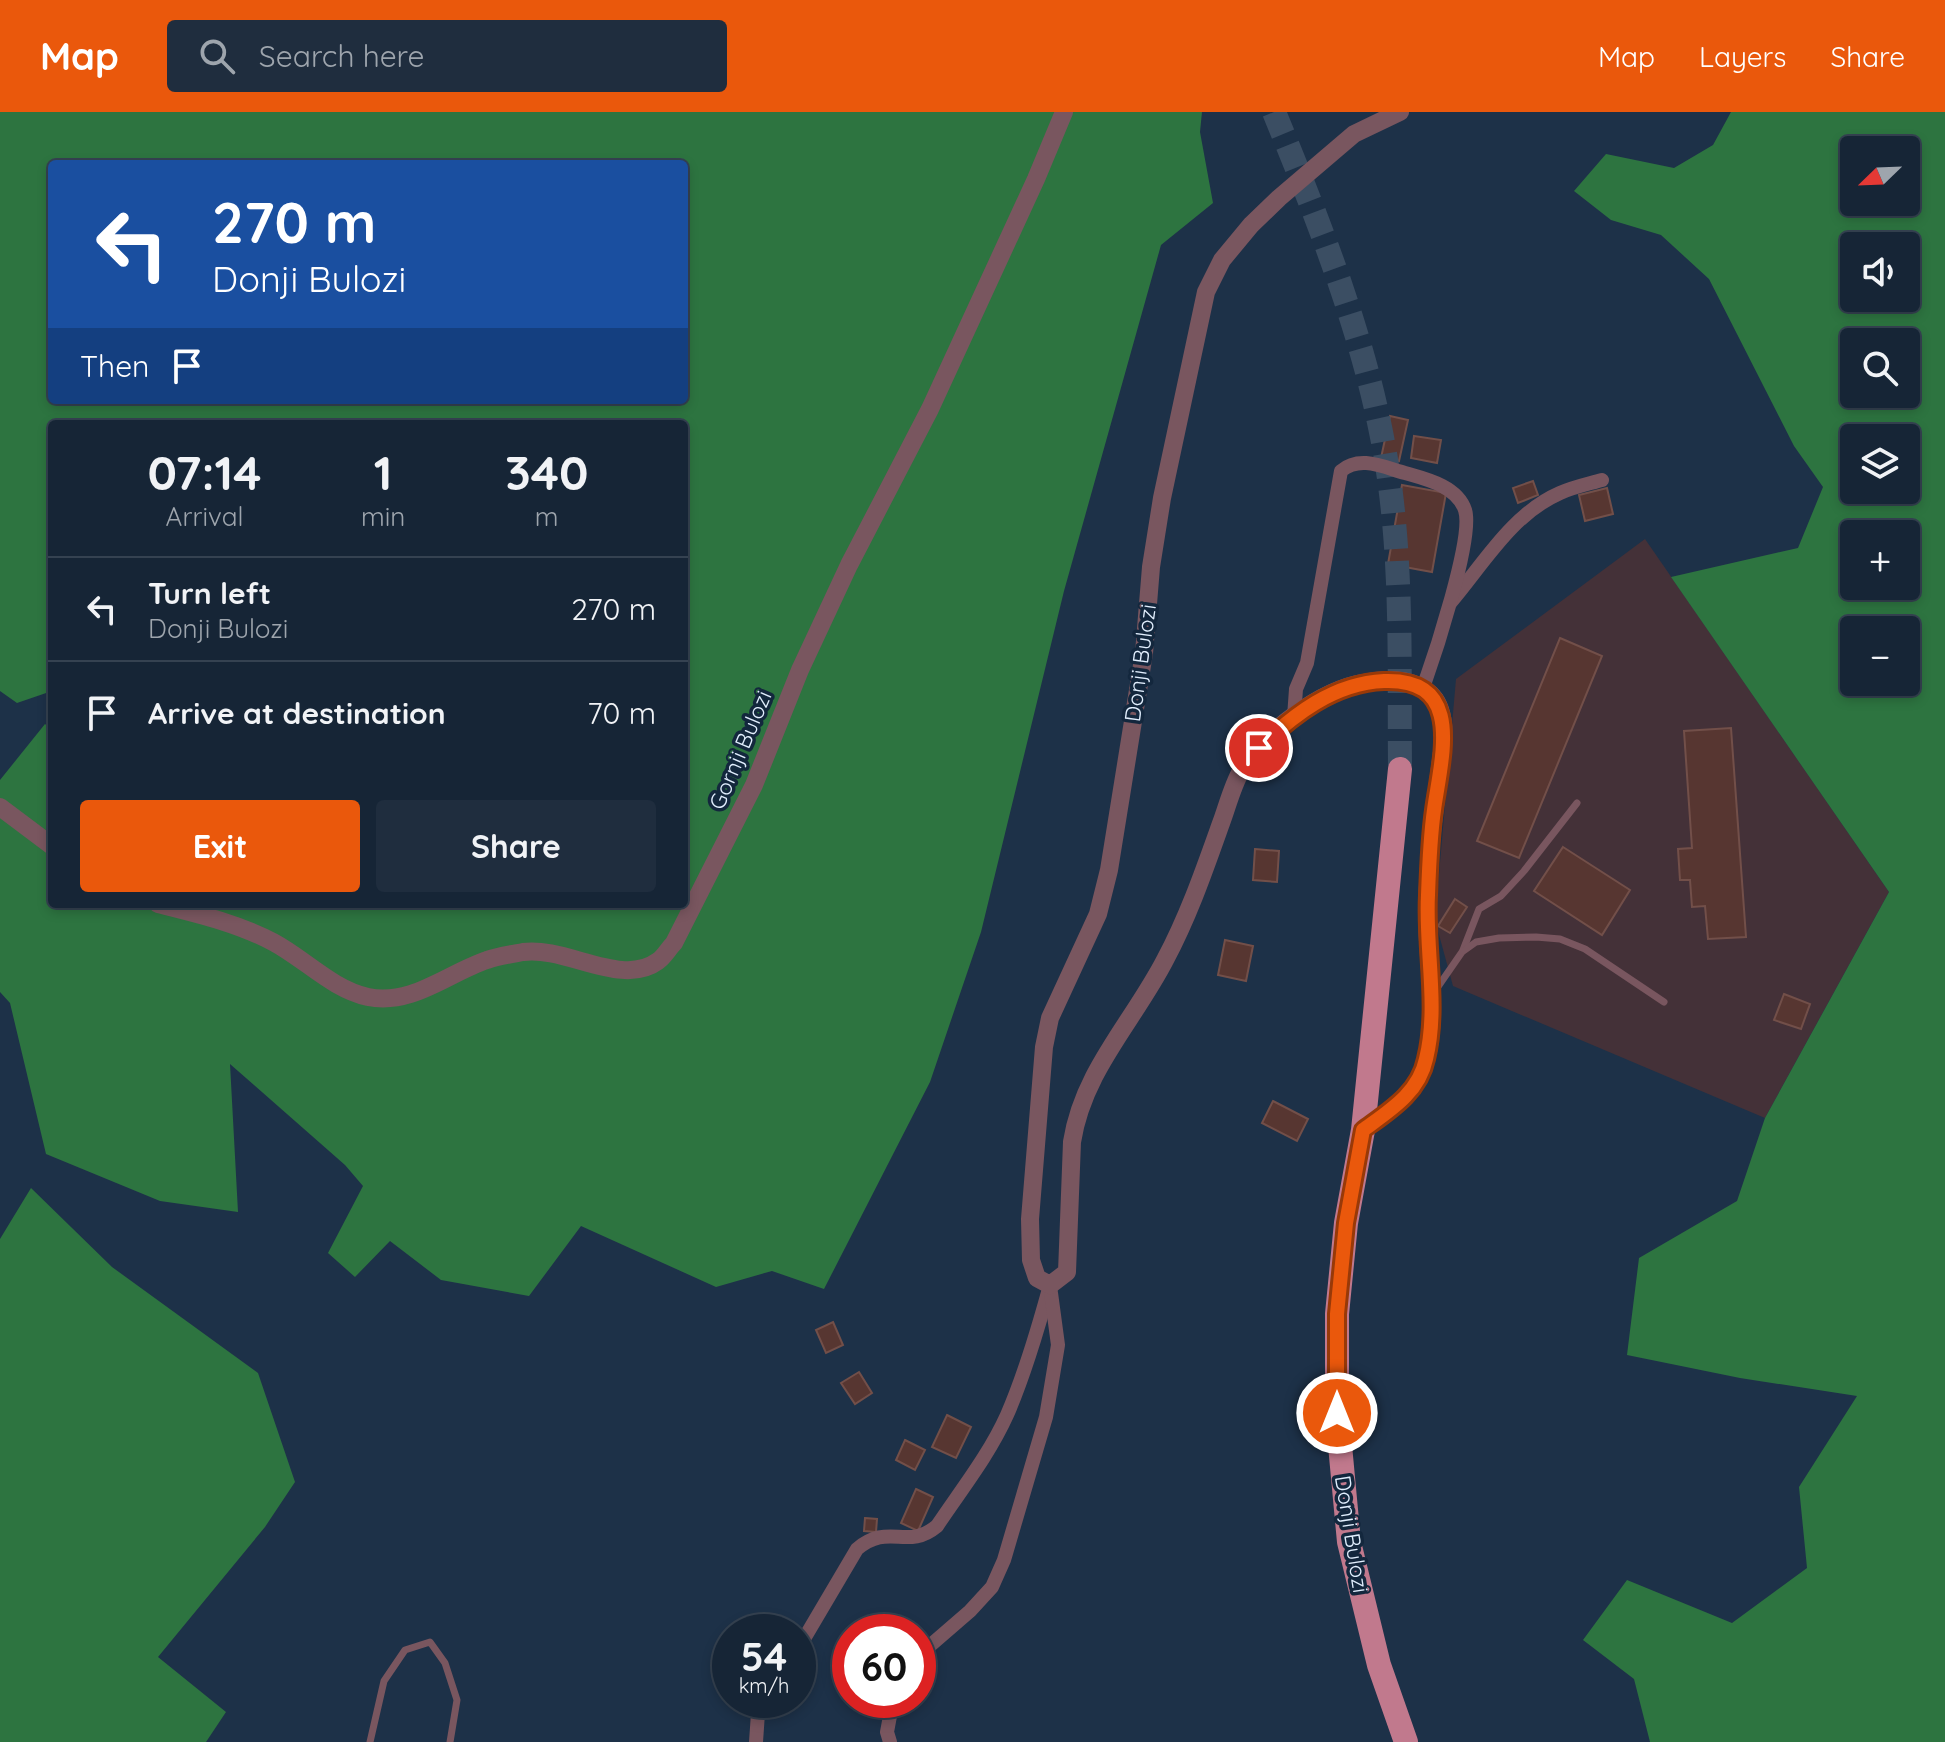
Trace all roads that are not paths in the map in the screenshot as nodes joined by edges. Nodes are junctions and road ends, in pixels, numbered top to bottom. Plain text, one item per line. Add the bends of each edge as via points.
1 (1064, 112) edge
2 (1400, 112) edge
3 (1602, 480) dead end
4 (1448, 605) junction
5 (1423, 688) junction
6 (1294, 717) junction
7 (1400, 769) tunnel mouth
8 (1577, 803) dead end
9 (0, 807) edge
10 (48, 843) edge
11 (172, 908) edge
12 (1462, 952) junction
13 (1432, 997) junction
14 (1664, 1002) dead end
15 (1363, 1130) junction
16 (1050, 1285) junction
17 (816, 1618) edge
18 (936, 1640) edge
19 (758, 1718) edge
20 (890, 1718) edge
21 (370, 1742) edge
22 (450, 1742) edge
23 (756, 1742) edge
24 (890, 1742) edge
25 (1406, 1742) edge

1 - 11 street, Gornji Bulozi via 930,409 800,670 754,785 674,943 659,961 621,971 559,954 527,952 488,959 410,995 367,997 247,930
2 - 16 street, Donji Bulozi via 1354,134 1279,198 1222,260 1206,292 1162,498 1144,653 1109,870 1098,914 1054,1008 1044,1047 1031,1260 1037,1278
3 - 4 street via 1561,493 1520,521
4 - 5 street
4 - 6 street via 1466,527 1465,510 1453,491 1361,461 1349,464 1341,471
5 - 6 street via 1401,680 1350,685
5 - 13 street via 1440,708 1444,734 1427,911
6 - 16 street via 1241,770 1193,901 1165,959 1085,1093 1072,1142 1067,1272
7 - 15 main road, Donji Bulozi
8 - 12 lane via 1501,896 1479,909
9 - 10 street
12 - 13 lane
12 - 14 lane via 1476,942 1499,938 1560,939 1585,949
13 - 15 street via 1426,1060 1417,1081 1400,1103
15 - 25 main road, Donji Bulozi via 1337,1314 1341,1477 1362,1602
16 - 17 street via 1007,1415 937,1526 914,1539 868,1539
16 - 18 street, Donji Bulozi via 1058,1345 1046,1417 1004,1560 992,1587
19 - 23 street
20 - 24 street
21 - 22 lane via 384,1681 405,1650 430,1642 445,1663 457,1700

